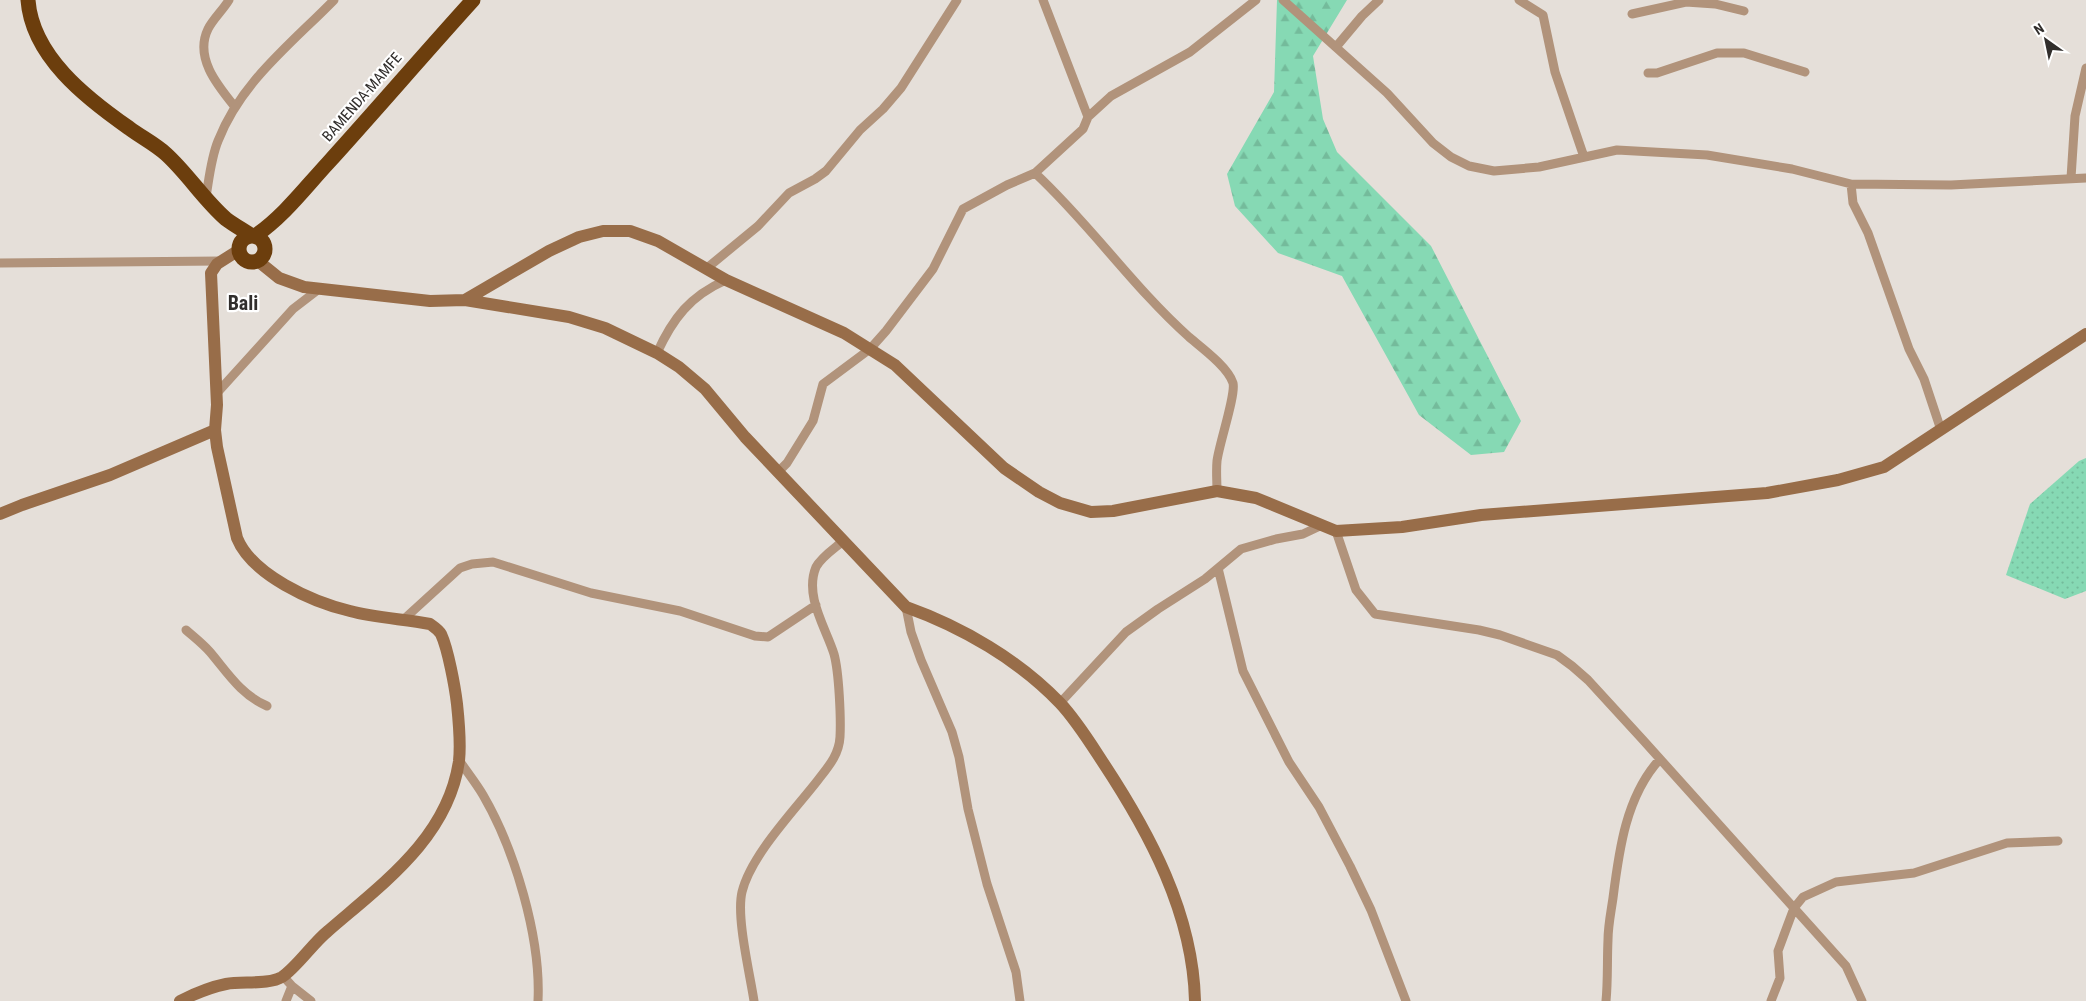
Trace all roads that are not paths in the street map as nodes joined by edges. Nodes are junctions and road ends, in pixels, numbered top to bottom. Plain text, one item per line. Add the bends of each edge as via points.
1 (28, 0) edge
2 (229, 0) edge
3 (334, 0) edge
4 (473, 0) edge
5 (957, 0) edge
6 (1043, 0) edge
7 (1256, 0) edge
8 (1283, 0) edge
9 (1379, 0) edge
10 (1519, 0) edge
11 (1744, 11) dead end
12 (1632, 14) dead end
13 (1336, 47) junction
14 (2086, 68) edge
15 (1806, 72) dead end
16 (1648, 73) dead end
17 (235, 107) junction
18 (1088, 117) junction
19 (1584, 157) junction
20 (1035, 173) junction
21 (2071, 178) junction
22 (2086, 178) edge
23 (1851, 184) junction
24 (206, 197) junction
25 (227, 220) junction
26 (257, 239) junction
27 (240, 248) junction
28 (220, 261) junction
29 (258, 261) junction
30 (0, 263) edge
31 (707, 268) junction
32 (726, 280) junction
33 (319, 289) junction
34 (465, 300) junction
35 (2086, 334) edge
36 (870, 349) junction
37 (657, 353) junction
38 (217, 394) junction
39 (215, 430) junction
40 (1942, 430) junction
41 (778, 472) junction
42 (1217, 491) junction
43 (0, 514) edge
44 (1322, 526) junction
45 (1336, 531) junction
46 (843, 541) junction
47 (1218, 568) junction
48 (816, 605) junction
49 (906, 607) junction
50 (403, 620) junction
51 (186, 630) dead end
52 (1060, 703) junction
53 (267, 706) dead end
54 (1660, 759) junction
55 (459, 760) junction
56 (2058, 841) dead end
57 (1794, 908) junction
58 (288, 981) junction
59 (180, 1001) edge
60 (286, 1001) edge
61 (311, 1001) edge
62 (538, 1001) edge
63 (754, 1001) edge
64 (1020, 1001) edge
65 (1195, 1001) edge
66 (1406, 1001) edge
67 (1606, 1001) edge
68 (1771, 1001) edge
69 (1862, 1001) edge

1 - 24 highway via 40,41 57,68 127,127 166,154
2 - 17 street via 209,28 204,52 212,77
3 - 17 street via 268,65
4 - 26 highway, BAMENDA-MAMFE
5 - 31 street via 902,88 860,130 826,171 790,193 758,226
6 - 18 street
7 - 18 street via 1190,52 1110,96
8 - 13 street
9 - 13 street
10 - 19 street via 1543,15 1555,72
11 - 12 street via 1686,2
13 - 19 street via 1434,143 1469,166 1494,171 1539,167
14 - 21 street via 2075,116
15 - 16 street via 1744,53 1717,53 1657,73
17 - 24 street via 217,142
18 - 20 street via 1083,129
19 - 23 street via 1617,150 1707,155 1792,169
20 - 36 street via 963,209 933,269
20 - 42 street via 1170,320 1230,377 1233,396 1217,463
21 - 22 street
21 - 23 street via 1951,185
23 - 40 street via 1853,203 1868,233
24 - 25 highway
25 - 26 highway
25 - 27 highway
26 - 27 highway, BAMENDA-MAMFE via 242,240
26 - 29 highway, BAMENDA-MAMFE via 265,252
27 - 28 street
27 - 29 highway via 241,255 248,261
28 - 30 street
28 - 38 street via 211,273
29 - 33 street via 287,282
31 - 32 street
31 - 34 street via 658,241 630,231 603,231 579,237 549,251
32 - 36 street via 827,324
32 - 37 street via 689,303 671,325
33 - 34 street via 430,301
33 - 38 street via 293,309
34 - 37 street via 569,317 605,328
35 - 40 street
36 - 41 street via 823,384 813,421
36 - 42 street via 895,365 1004,468 1060,503 1091,512
37 - 41 street via 705,389
38 - 39 street
39 - 43 street via 110,475
39 - 50 street via 237,538 256,565 285,584 320,600 350,611
40 - 45 street via 1884,467 1838,480 1767,493 1491,514 1402,527
41 - 46 street
42 - 44 street via 1256,498
44 - 45 street
44 - 47 street via 1303,534 1241,549
45 - 54 street via 1356,590 1374,614 1479,630 1518,640 1558,656 1588,680
46 - 48 street via 817,566 813,585
46 - 49 street
47 - 52 street via 1126,632
47 - 66 street via 1243,671 1289,762 1319,807 1350,866
48 - 50 street via 768,637 755,636 680,611 591,593 493,562 460,568
48 - 63 street via 834,655 840,738 836,756 772,838 742,891 741,917
49 - 52 street via 932,616 992,649 1017,665
49 - 64 street via 921,660 952,732 968,809 987,884 1016,972
50 - 55 street via 430,624 441,634 456,697
51 - 53 street via 253,700
52 - 65 street via 1118,785 1153,848 1188,939
54 - 57 street
54 - 67 street via 1641,785 1628,816 1608,938
55 - 58 street via 443,811 417,850 378,889 318,938
55 - 62 street via 483,795 509,852 528,910 539,981
56 - 57 street via 2007,843 1914,873 1836,882 1803,897
57 - 68 street via 1778,951 1780,978
57 - 69 street via 1846,966
58 - 59 street via 225,984
58 - 60 street
58 - 61 street

